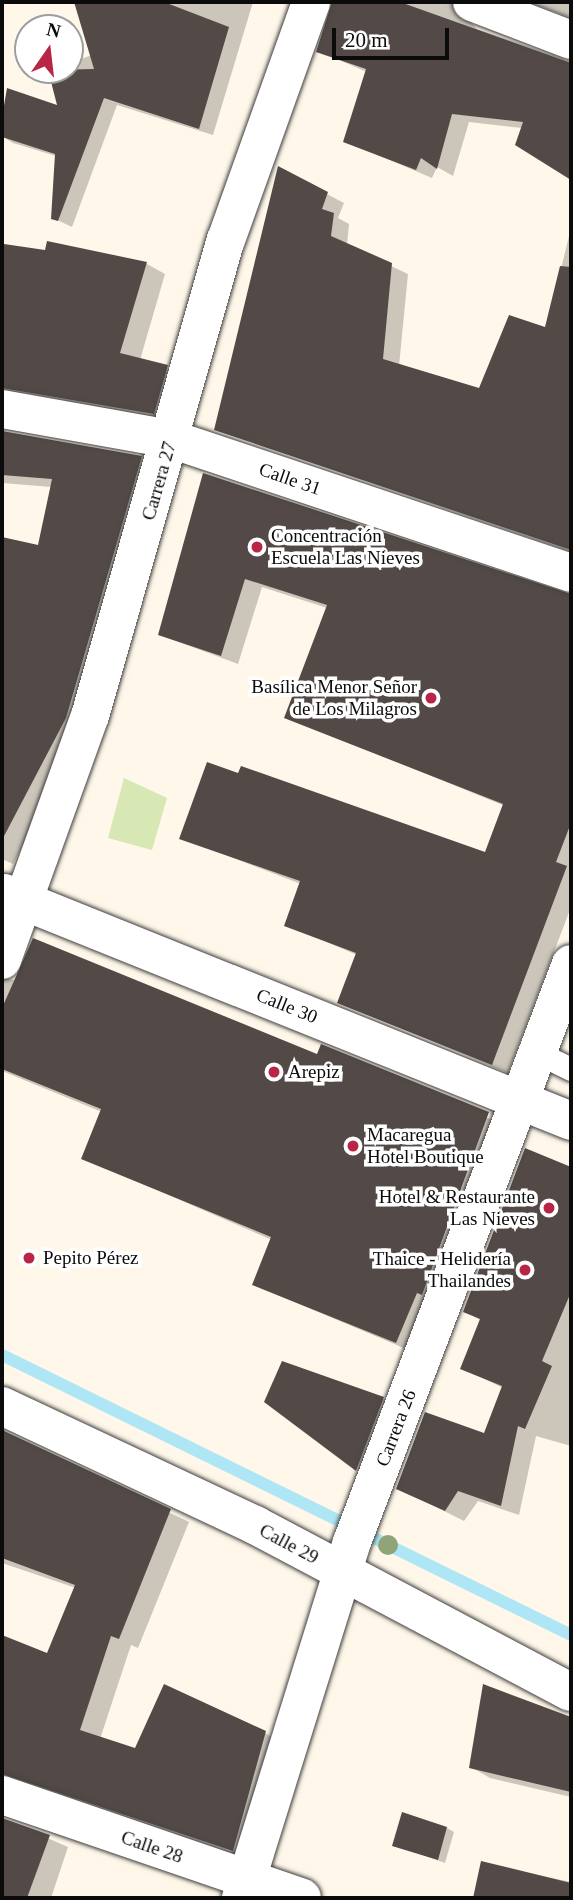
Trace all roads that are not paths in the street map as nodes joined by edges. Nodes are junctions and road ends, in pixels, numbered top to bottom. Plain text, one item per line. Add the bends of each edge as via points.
1 (311, 2) edge
2 (472, 2) edge
3 (571, 40) edge
4 (2, 409) edge
5 (171, 439) junction
6 (571, 573) edge
7 (14, 897) edge
8 (2, 960) edge
9 (571, 964) edge
10 (556, 1062) edge
11 (523, 1100) junction
12 (571, 1121) edge
13 (2, 1406) edge
14 (347, 1557) junction
15 (571, 1692) edge
16 (2, 1795) edge
17 (243, 1889) edge
18 (303, 1898) edge

1 - 5 street, Carrera 27 via 226,240
2 - 3 street
4 - 5 street, Calle 31
5 - 6 street, Calle 31
5 - 7 street, Carrera 27 via 90,716
7 - 8 street, Carrera 27
7 - 11 street, Calle 30
9 - 10 street, Carrera 26
10 - 11 street, Carrera 26
11 - 12 street, Calle 30
11 - 14 street, Carrera 26
13 - 14 street, Calle 29
14 - 15 street, Calle 29
14 - 17 street, Carrera 26
16 - 17 street, Calle 28
17 - 18 street, Calle 28

